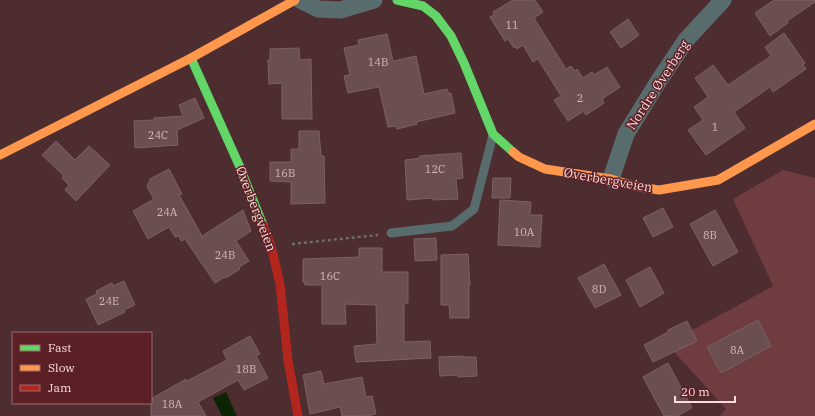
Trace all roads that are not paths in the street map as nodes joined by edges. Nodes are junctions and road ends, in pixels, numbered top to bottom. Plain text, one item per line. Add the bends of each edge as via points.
1 (295, 0) edge
2 (300, 0) edge
3 (374, 0) edge
4 (397, 0) edge
5 (723, 0) edge
6 (191, 58) junction
7 (815, 124) edge
8 (493, 134) junction
9 (0, 155) edge
10 (611, 179) junction
11 (390, 233) road end
12 (298, 416) edge

1 - 6 street
2 - 3 street via 318,10 340,10
4 - 8 street, Øverbergveien via 423,6 436,16 451,36
5 - 10 street, Nordre Øverberg via 686,40 658,82 626,134
6 - 9 street
6 - 12 street, Øverbergveien via 272,246 280,284 288,360
7 - 10 street, Øverbergveien via 718,180 659,190
8 - 10 street, Øverbergveien via 518,157 545,169
8 - 11 lane via 474,209 452,226

